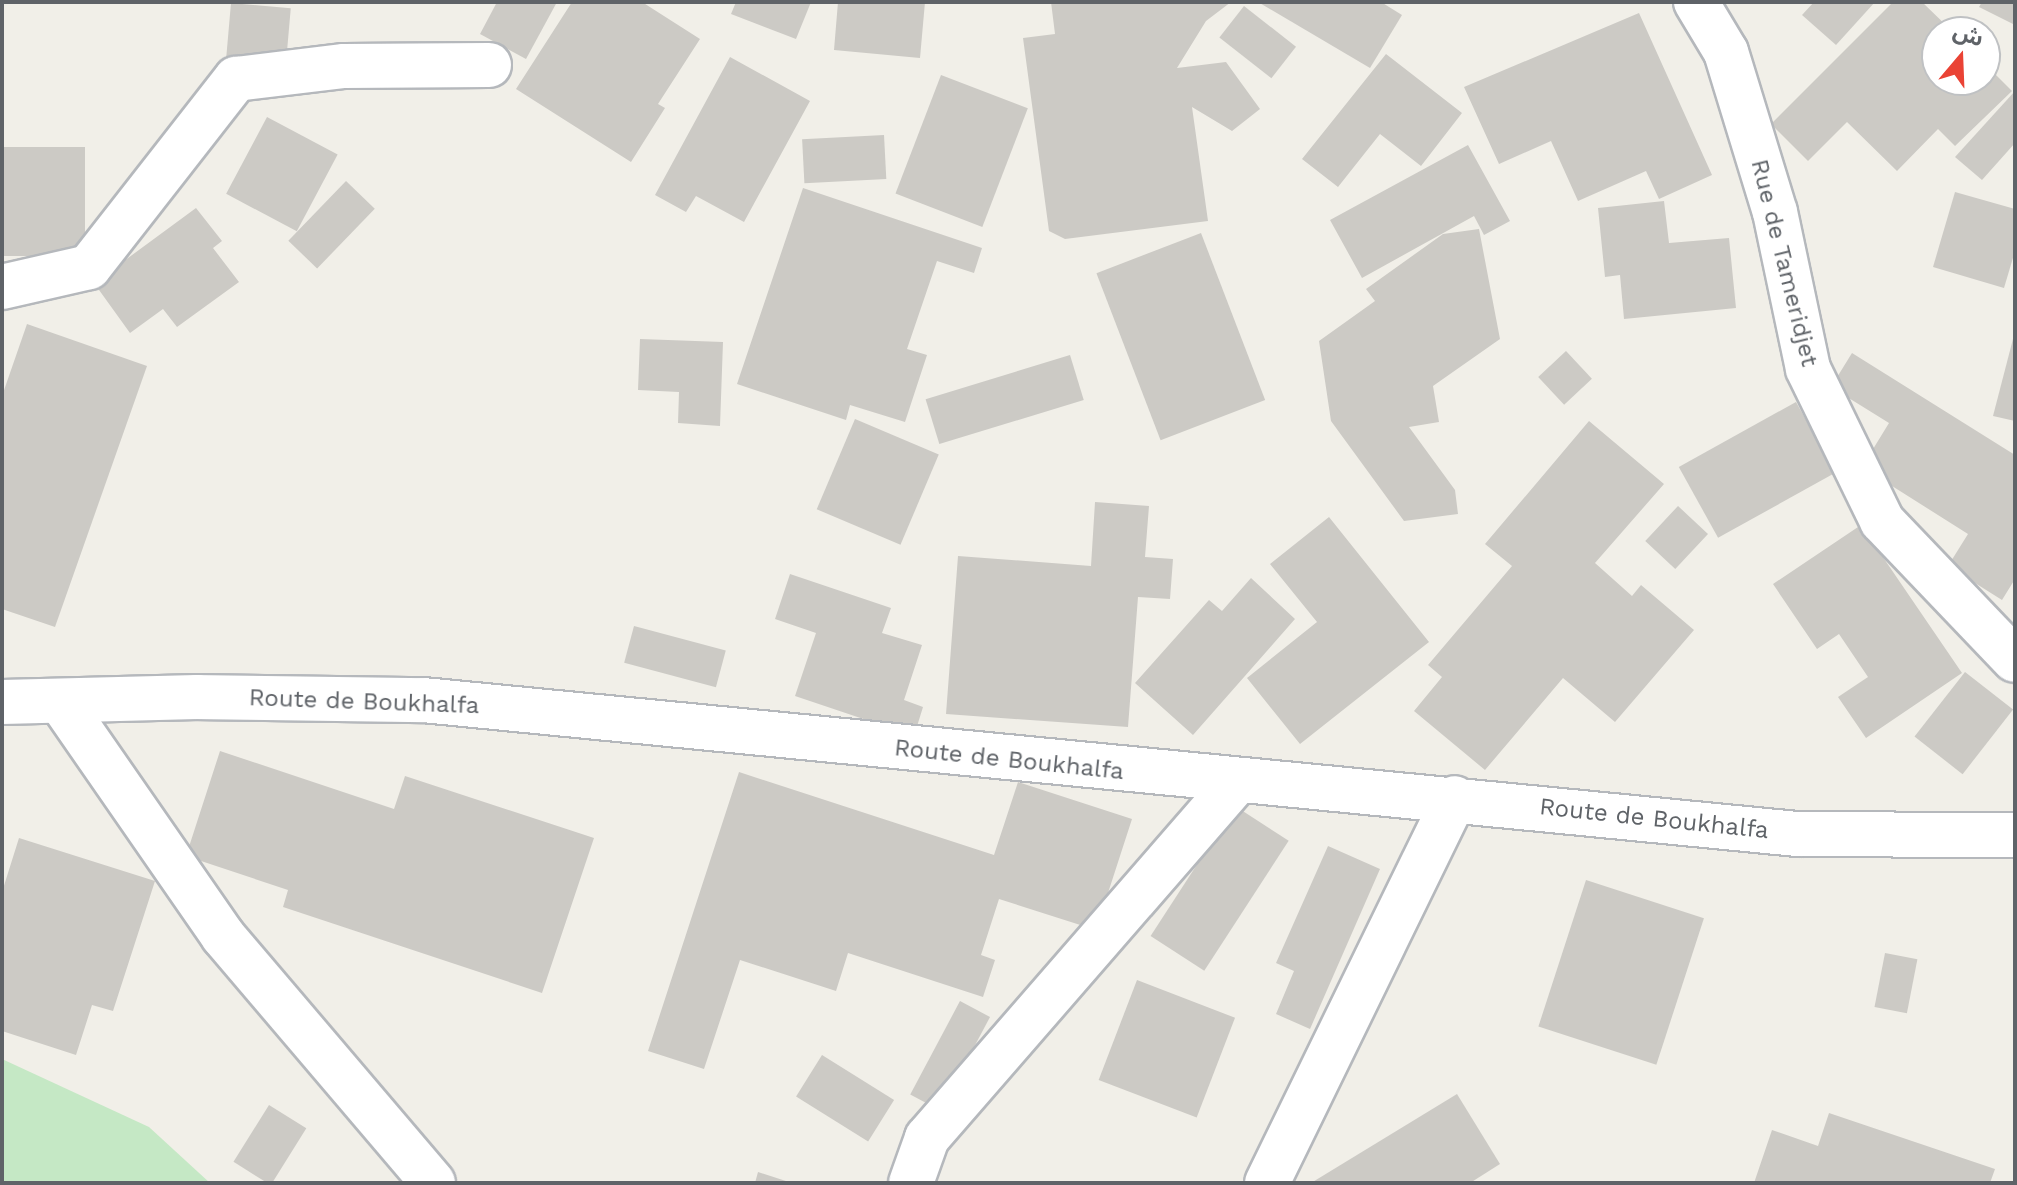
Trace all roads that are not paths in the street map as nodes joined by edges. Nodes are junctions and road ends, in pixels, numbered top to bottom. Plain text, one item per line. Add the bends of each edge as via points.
1 (1696, 2) edge
2 (489, 65) dead end
3 (2, 287) edge
4 (2015, 660) edge
5 (2, 702) edge
6 (61, 702) junction
7 (1237, 781) junction
8 (1455, 798) junction
9 (2015, 835) edge
10 (433, 1183) edge
11 (911, 1183) edge
12 (1267, 1183) edge

1 - 4 street, Rue de Tameridjet via 1726,52 1775,212 1808,369 1882,521
2 - 3 street via 344,66 236,79 89,267
5 - 6 street, Route de Boukhalfa
6 - 7 street, Route de Boukhalfa via 197,697 423,700
6 - 10 street via 223,936
7 - 8 street, Route de Boukhalfa
7 - 11 street via 927,1138
8 - 9 street, Route de Boukhalfa via 1797,834
8 - 12 street

